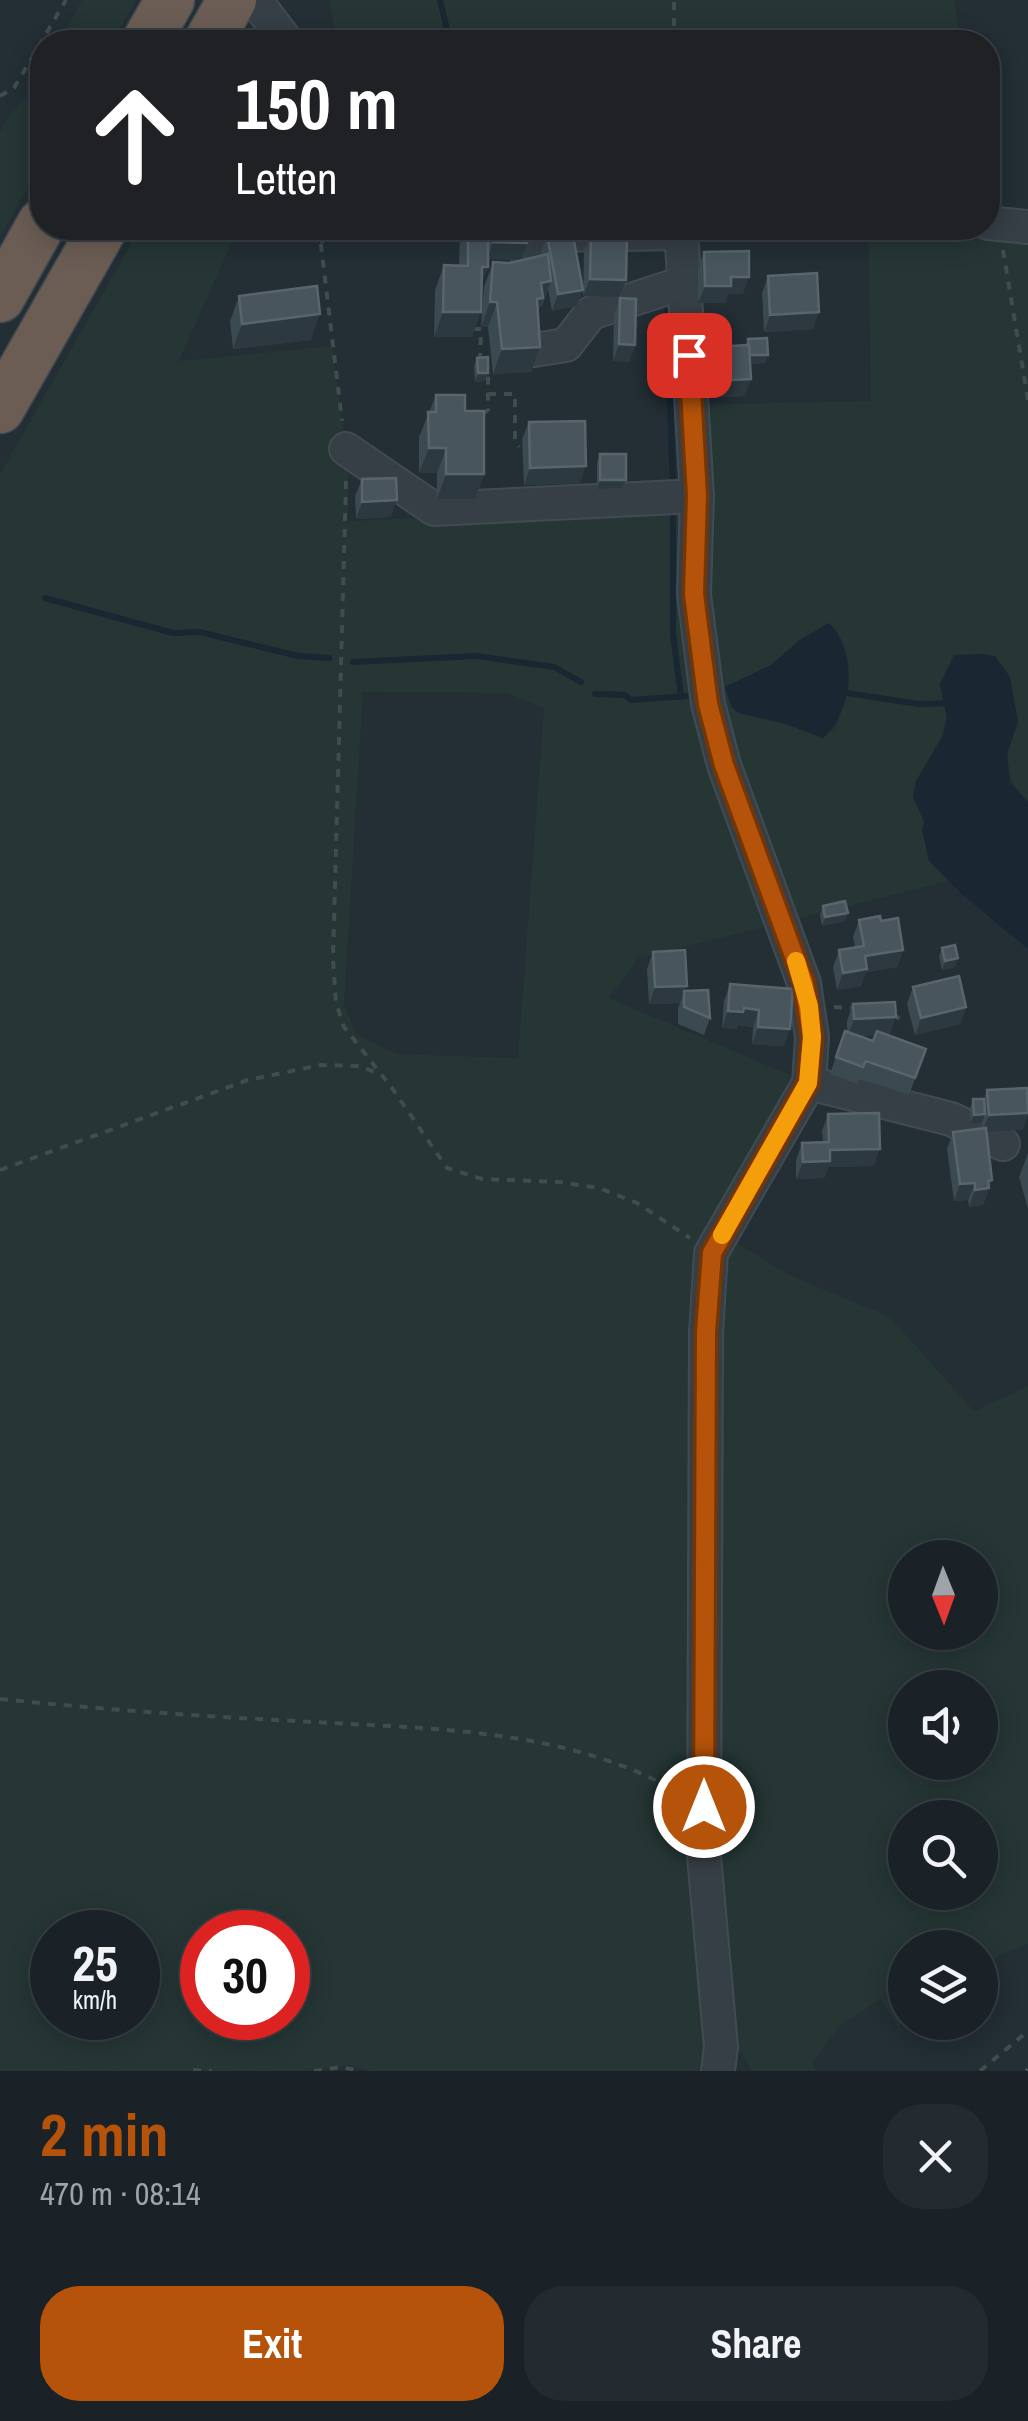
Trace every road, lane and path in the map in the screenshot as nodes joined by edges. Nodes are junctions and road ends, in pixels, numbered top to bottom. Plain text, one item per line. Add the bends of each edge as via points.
1 (66, 0) edge
2 (170, 0) edge
3 (232, 0) edge
4 (254, 0) edge
5 (674, 0) edge
6 (48, 30) edge
7 (153, 30) edge
8 (215, 30) edge
9 (277, 30) edge
10 (674, 30) edge
11 (30, 61) edge
12 (0, 96) edge
13 (1004, 225) edge
14 (32, 240) edge
15 (96, 240) edge
16 (325, 240) edge
17 (530, 240) edge
18 (683, 240) edge
19 (320, 242) joint
20 (528, 265) edge
21 (686, 282) junction
22 (0, 298) edge
23 (473, 329) edge
24 (534, 350) edge
25 (482, 358) junction
26 (478, 364) edge
27 (488, 394) junction
28 (1028, 400) edge
29 (0, 409) edge
30 (478, 418) edge
31 (519, 447) dead end
32 (346, 449) junction
33 (697, 496) junction
34 (809, 1006) junction
35 (867, 1009) edge
36 (886, 1010) edge
37 (906, 1024) dead end
38 (383, 1076) junction
39 (808, 1083) junction
40 (1004, 1144) dead end
41 (0, 1170) edge
42 (712, 1253) junction
43 (0, 1698) edge
44 (704, 1807) junction
45 (1028, 2031) edge
46 (193, 2070) edge
47 (212, 2071) edge
48 (314, 2071) edge
49 (360, 2071) edge
50 (718, 2071) edge
51 (980, 2071) edge

1 - 6 path
2 - 7 highway
3 - 8 highway
4 - 9 street
5 - 10 path
11 - 12 path via 14,88
13 - 28 path
14 - 22 highway
15 - 29 highway
16 - 19 path
17 - 20 street
18 - 21 street
19 - 32 path
21 - 24 street via 591,313 566,345
21 - 33 street
23 - 25 path via 481,329
25 - 26 path
25 - 27 path
27 - 30 path via 488,410
27 - 31 path via 515,394
32 - 33 street via 434,509
32 - 38 path via 336,1003 344,1027
33 - 34 street via 694,594 708,704
34 - 35 path
34 - 39 street
36 - 37 path
38 - 41 path via 360,1066 321,1064 248,1080
38 - 42 path via 447,1168 482,1179 599,1188 637,1204
39 - 40 street via 951,1119
39 - 42 street
42 - 44 street
43 - 44 path via 478,1733 604,1757
44 - 50 street
45 - 51 path
46 - 47 path
48 - 49 path

